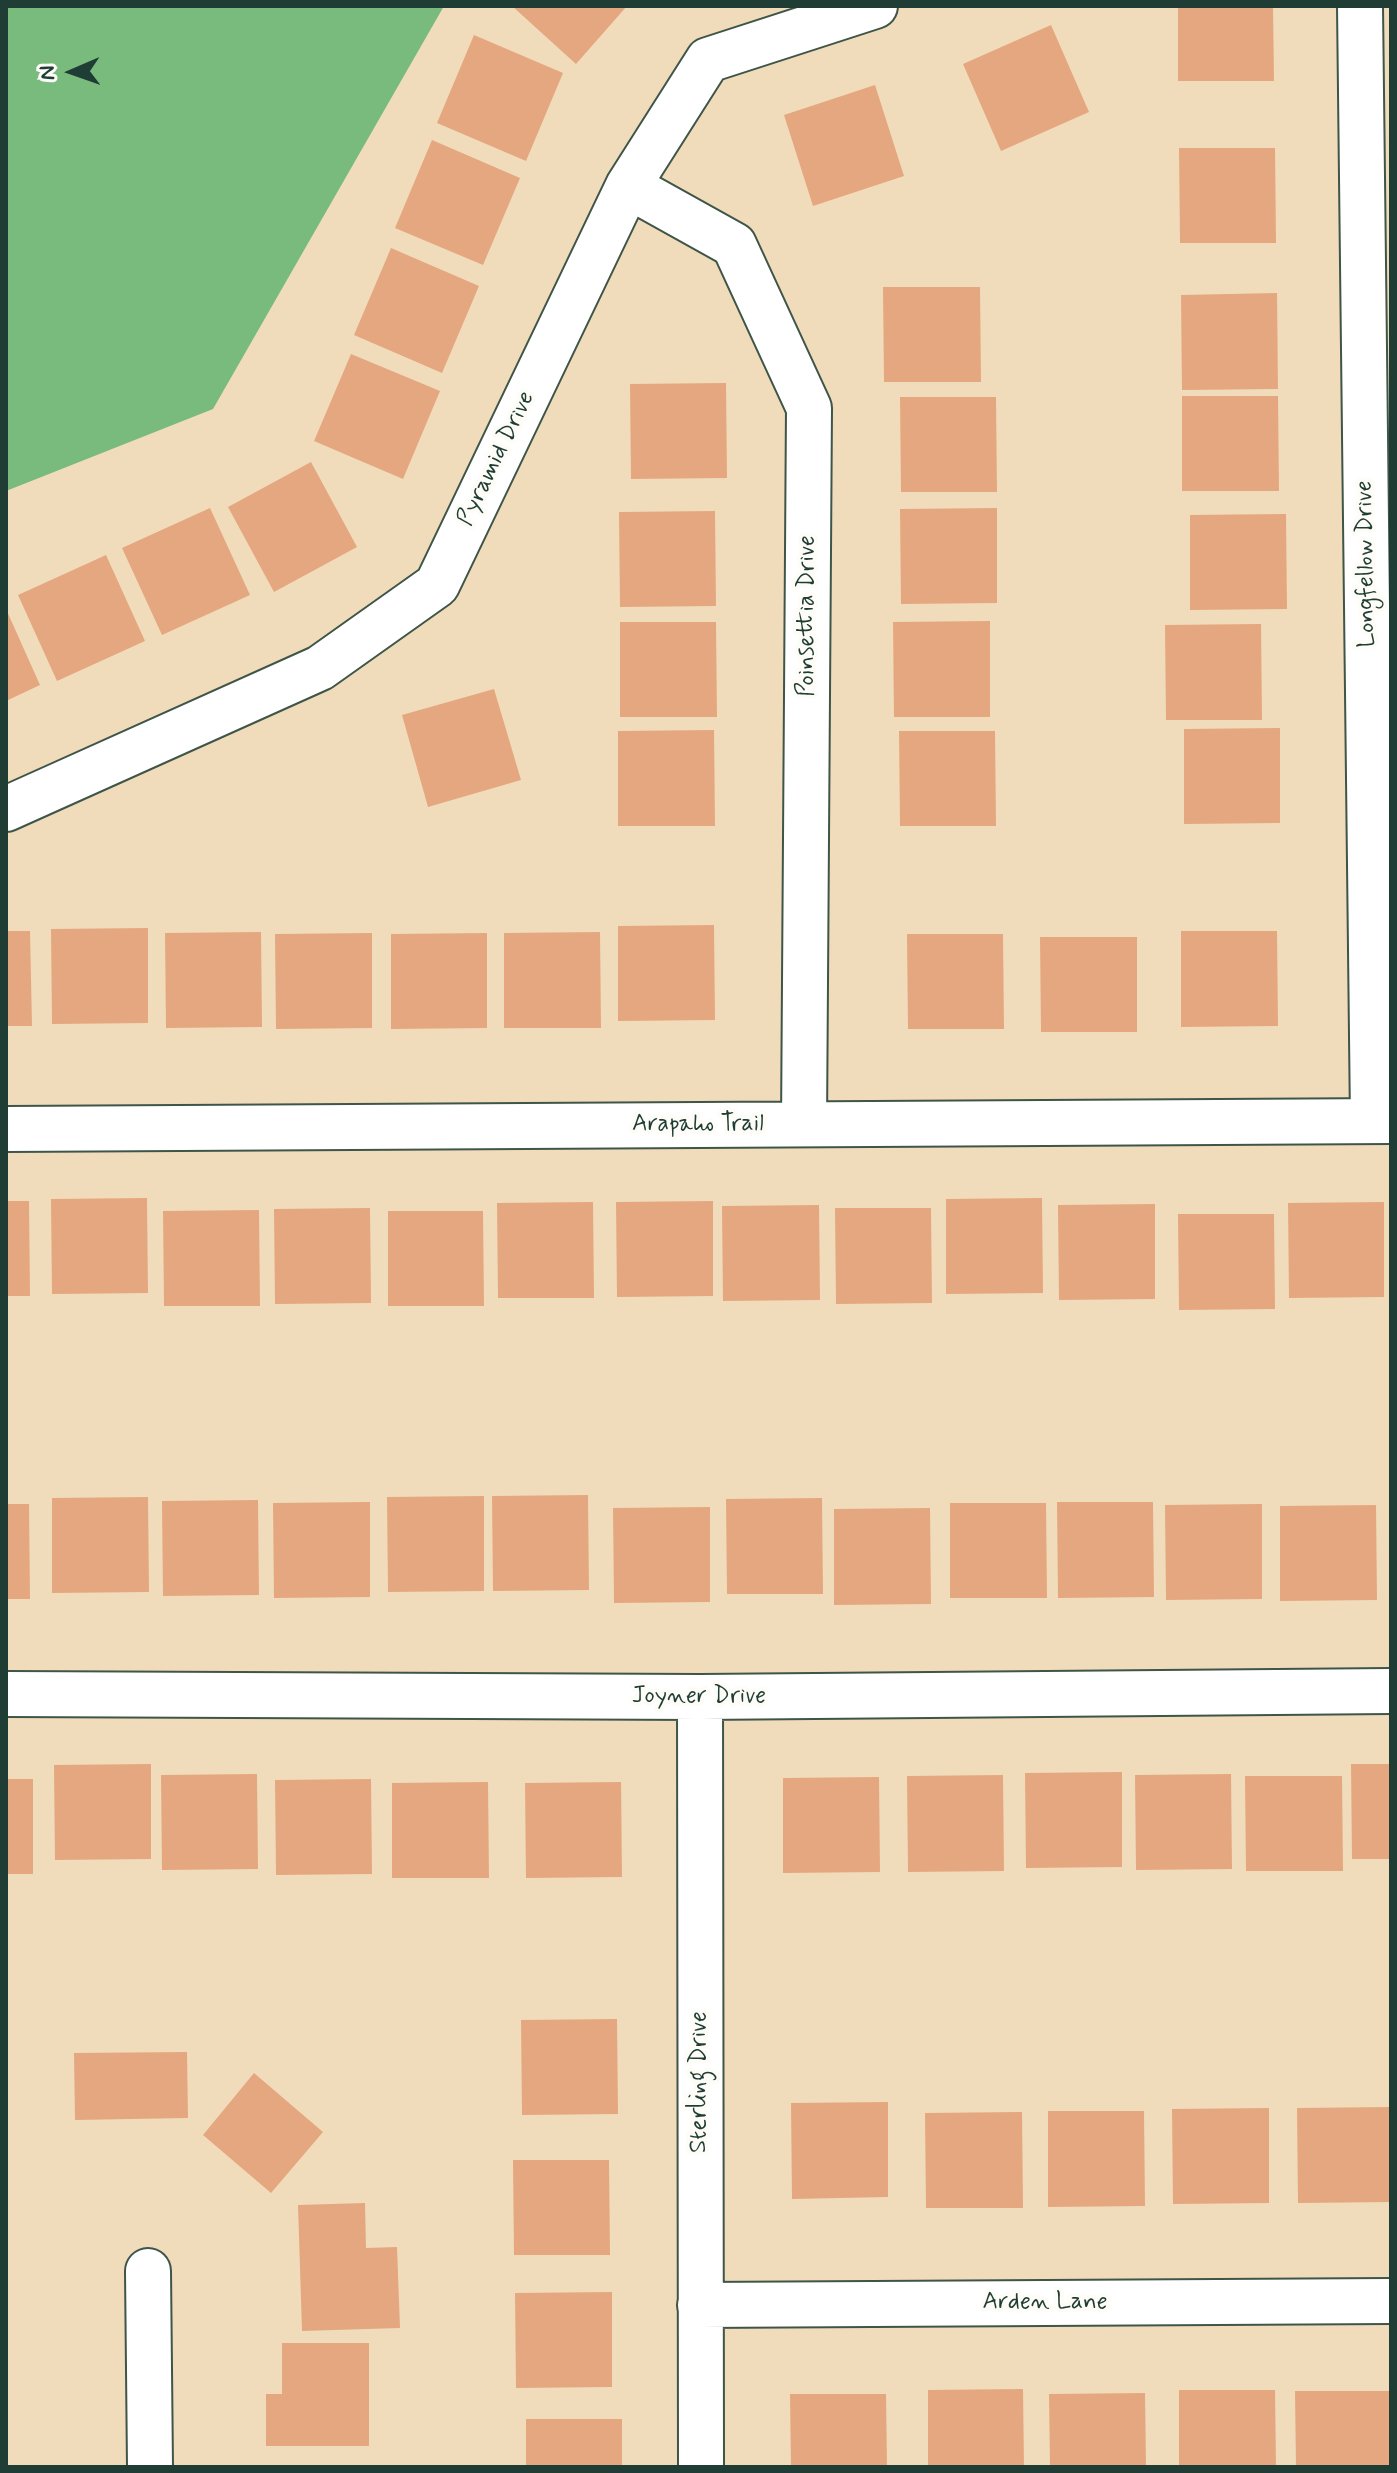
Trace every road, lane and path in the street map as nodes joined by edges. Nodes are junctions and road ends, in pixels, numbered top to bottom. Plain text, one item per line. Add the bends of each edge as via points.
1 (875, 6) edge
2 (1360, 6) edge
3 (628, 186) junction
4 (6, 809) edge
5 (1382, 1121) edge
6 (804, 1124) junction
7 (6, 1129) edge
8 (1391, 1691) edge
9 (6, 1694) edge
10 (700, 1697) junction
11 (148, 2271) dead end
12 (1391, 2301) edge
13 (700, 2305) junction
14 (150, 2467) edge
15 (701, 2467) edge

1 - 3 street, Pyramid Drive via 708,60
2 - 5 street, Longfellow Drive
3 - 4 street, Pyramid Drive via 437,585 320,668
3 - 6 street, Poinsettia Drive via 734,245 809,408
5 - 6 street, Arapaho Trail
6 - 7 street, Arapaho Trail
8 - 10 street, Joyner Drive
9 - 10 street, Joyner Drive
10 - 13 street, Sterling Drive
11 - 14 street
12 - 13 street, Arden Lane
13 - 15 street, Sterling Drive

